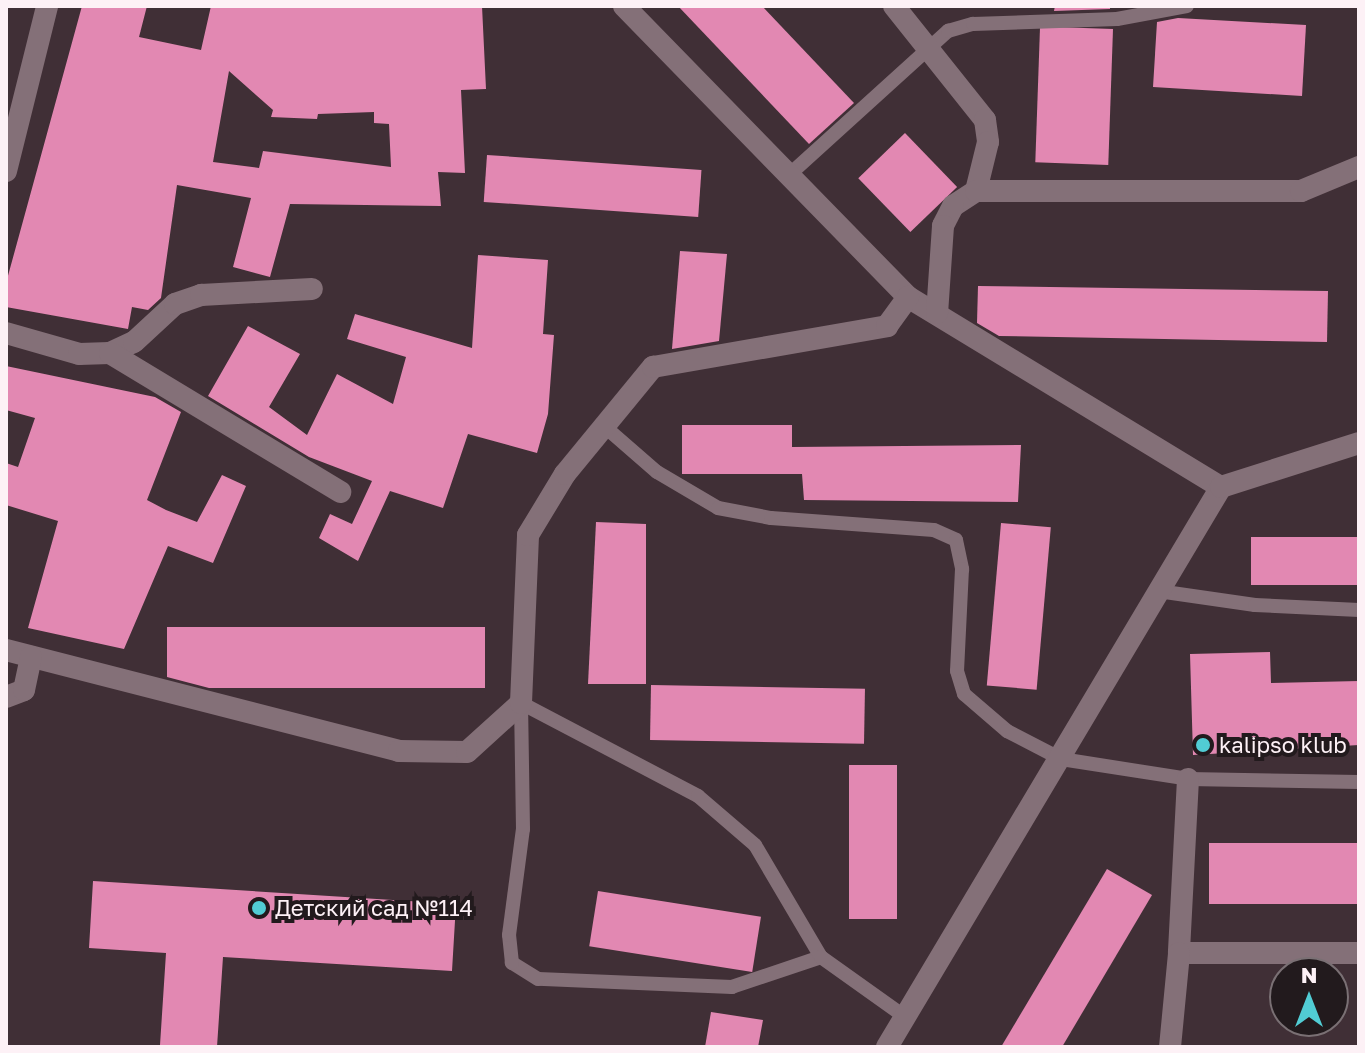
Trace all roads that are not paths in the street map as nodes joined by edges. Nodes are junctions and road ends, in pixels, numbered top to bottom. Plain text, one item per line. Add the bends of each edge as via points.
1 (47, 6) edge
2 (624, 6) edge
3 (894, 6) edge
4 (1187, 6) edge
5 (927, 48) junction
6 (1359, 167) edge
7 (6, 171) edge
8 (789, 175) junction
9 (976, 191) junction
10 (312, 289) dead end
11 (908, 297) junction
12 (937, 313) junction
13 (6, 333) edge
14 (110, 353) junction
15 (604, 426) junction
16 (1359, 443) edge
17 (1221, 487) junction
18 (340, 492) dead end
19 (1158, 591) junction
20 (1359, 610) edge
21 (6, 650) edge
22 (31, 657) junction
23 (6, 697) edge
24 (521, 703) junction
25 (1061, 759) junction
26 (1188, 779) junction
27 (1359, 782) edge
28 (1179, 953) junction
29 (1359, 953) edge
30 (821, 957) junction
31 (905, 1017) junction
32 (887, 1047) edge
33 (1170, 1047) edge

1 - 7 street
2 - 8 street
3 - 5 street
4 - 5 lane via 1117,19 973,24 948,31
5 - 8 lane
5 - 9 street via 985,120 988,142
6 - 9 street via 1301,191
8 - 11 street
9 - 12 street via 953,206 943,226
10 - 14 street via 201,295 175,304 134,342
11 - 12 street
11 - 15 street via 887,326 653,367
12 - 17 street
13 - 14 street via 79,354
14 - 18 street
15 - 24 street via 565,474 528,535
15 - 25 lane via 657,472 718,508 771,518 934,530 956,540 962,569 957,671 964,694 1007,731
16 - 17 street
17 - 19 street
19 - 20 lane via 1255,605
19 - 25 street
21 - 22 street
22 - 23 street via 24,690
22 - 24 street via 399,751 467,752
24 - 30 lane via 698,796 755,845
24 - 30 lane via 523,829 509,935 512,963 538,979 732,987
25 - 26 lane
25 - 31 street
26 - 27 lane
26 - 28 street
28 - 29 street
28 - 33 street
30 - 31 lane
31 - 32 street

